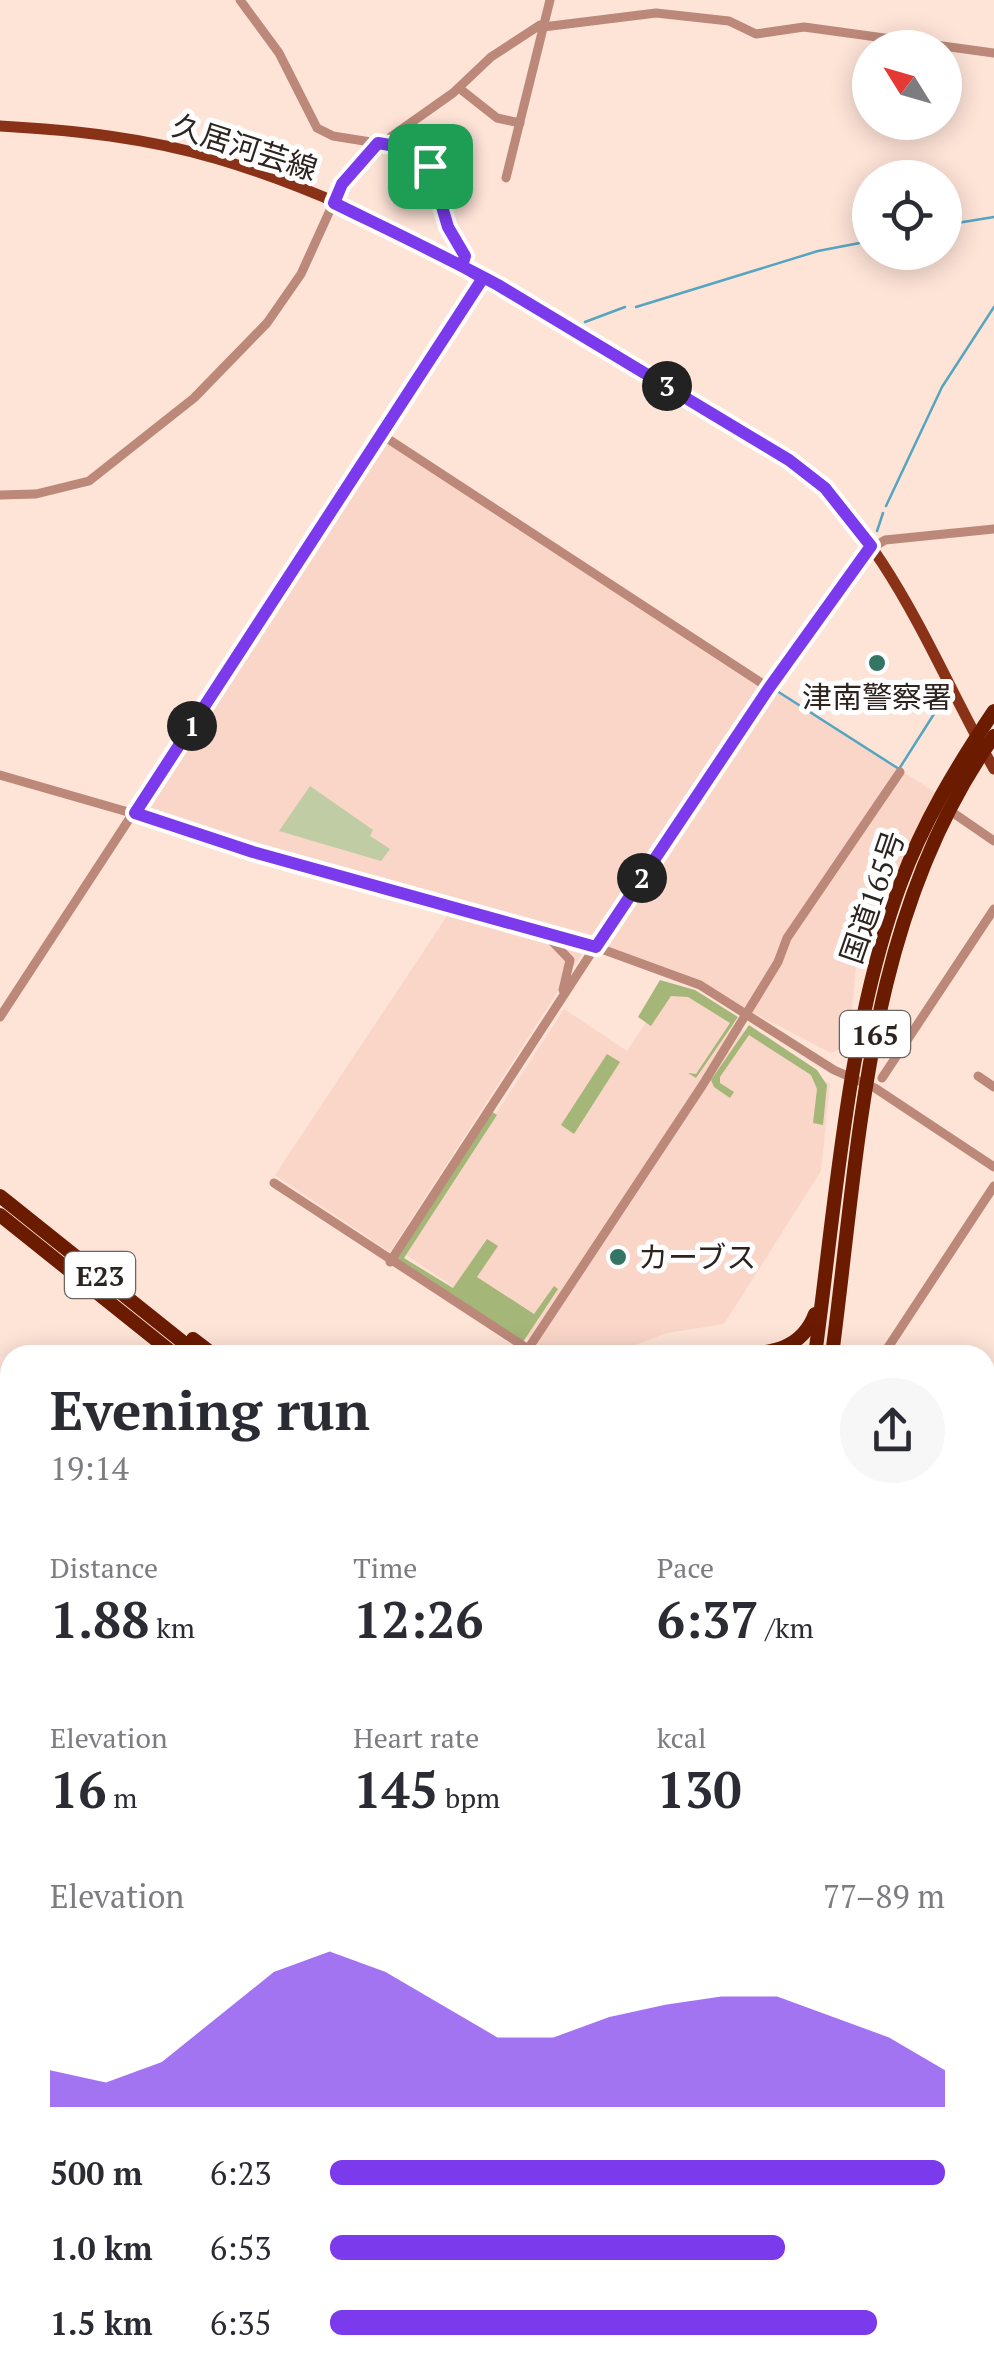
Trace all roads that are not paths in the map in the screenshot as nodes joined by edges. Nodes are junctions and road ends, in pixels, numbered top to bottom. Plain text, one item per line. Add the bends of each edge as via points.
1 (240, 0) edge
2 (550, 0) edge
3 (542, 26) junction
4 (994, 53) edge
5 (459, 88) junction
6 (520, 123) junction
7 (0, 126) edge
8 (378, 143) junction
9 (506, 178) dead end
10 (334, 203) junction
11 (462, 266) junction
12 (483, 278) junction
13 (382, 434) junction
14 (0, 496) edge
15 (994, 529) edge
16 (871, 546) junction
17 (769, 688) junction
18 (994, 712) edge
19 (994, 736) edge
20 (980, 744) junction
21 (994, 769) edge
22 (900, 772) dead end
23 (0, 775) edge
24 (948, 810) junction
25 (135, 813) junction
26 (994, 841) edge
27 (994, 909) edge
28 (545, 934) junction
29 (596, 947) junction
30 (557, 1006) junction
31 (748, 1012) junction
32 (0, 1016) edge
33 (978, 1076) dead end
34 (882, 1078) dead end
35 (861, 1082) junction
36 (994, 1087) edge
37 (994, 1167) edge
38 (274, 1182) dead end
39 (994, 1186) edge
40 (0, 1196) edge
41 (0, 1215) edge
42 (834, 1218) junction
43 (70, 1260) junction
44 (390, 1262) junction
45 (152, 1345) edge
46 (164, 1345) edge
47 (186, 1345) edge
48 (199, 1345) edge
49 (523, 1345) edge
50 (530, 1345) edge
51 (790, 1345) edge
52 (816, 1345) edge
53 (833, 1345) edge
54 (890, 1345) edge

1 - 8 street via 279,54 316,128
2 - 3 street
3 - 4 street via 656,13 729,22 756,34 804,27
3 - 5 street via 491,57
3 - 6 street
5 - 6 street via 497,118
5 - 8 street
6 - 9 street
7 - 10 main road, 久居河芸線 via 176,148
8 - 10 street
8 - 11 street via 410,150 434,172 448,227 465,256
10 - 11 main road, 久居河芸線
10 - 14 street via 301,274 204,389 89,481
11 - 12 main road, 久居河芸線
12 - 13 street
12 - 16 main road, 久居河芸線 via 789,460 825,488
13 - 17 street
13 - 25 street
15 - 16 street
16 - 17 street
16 - 20 main road, 久居河芸線
17 - 29 street
18 - 20 highway, 国道165号 / 165
19 - 20 highway, 国道165号 / 165
20 - 21 main road, 久居河芸線
20 - 24 highway, 国道165号 / 165
20 - 35 highway, 国道165号 / 165 via 939,795 900,885 872,983
22 - 31 street via 787,938
23 - 25 street
24 - 26 street
24 - 35 highway, 国道165号 / 165 via 902,920
25 - 28 street
25 - 32 street
27 - 34 street
28 - 29 street
28 - 30 street via 571,964
29 - 30 street
29 - 31 street via 700,985
30 - 44 street
31 - 35 street
31 - 50 street
33 - 36 street
35 - 37 street
35 - 42 highway, 国道165号 / 165
35 - 53 highway, 国道165号 / 165
38 - 44 street
39 - 54 street
40 - 43 highway, E23
41 - 43 highway, E23
42 - 51 highway via 811,1324
42 - 52 highway, 国道165号 / 165
43 - 45 highway via 79,1286
43 - 46 highway, E23
43 - 47 highway, E23
43 - 48 highway
44 - 49 street

